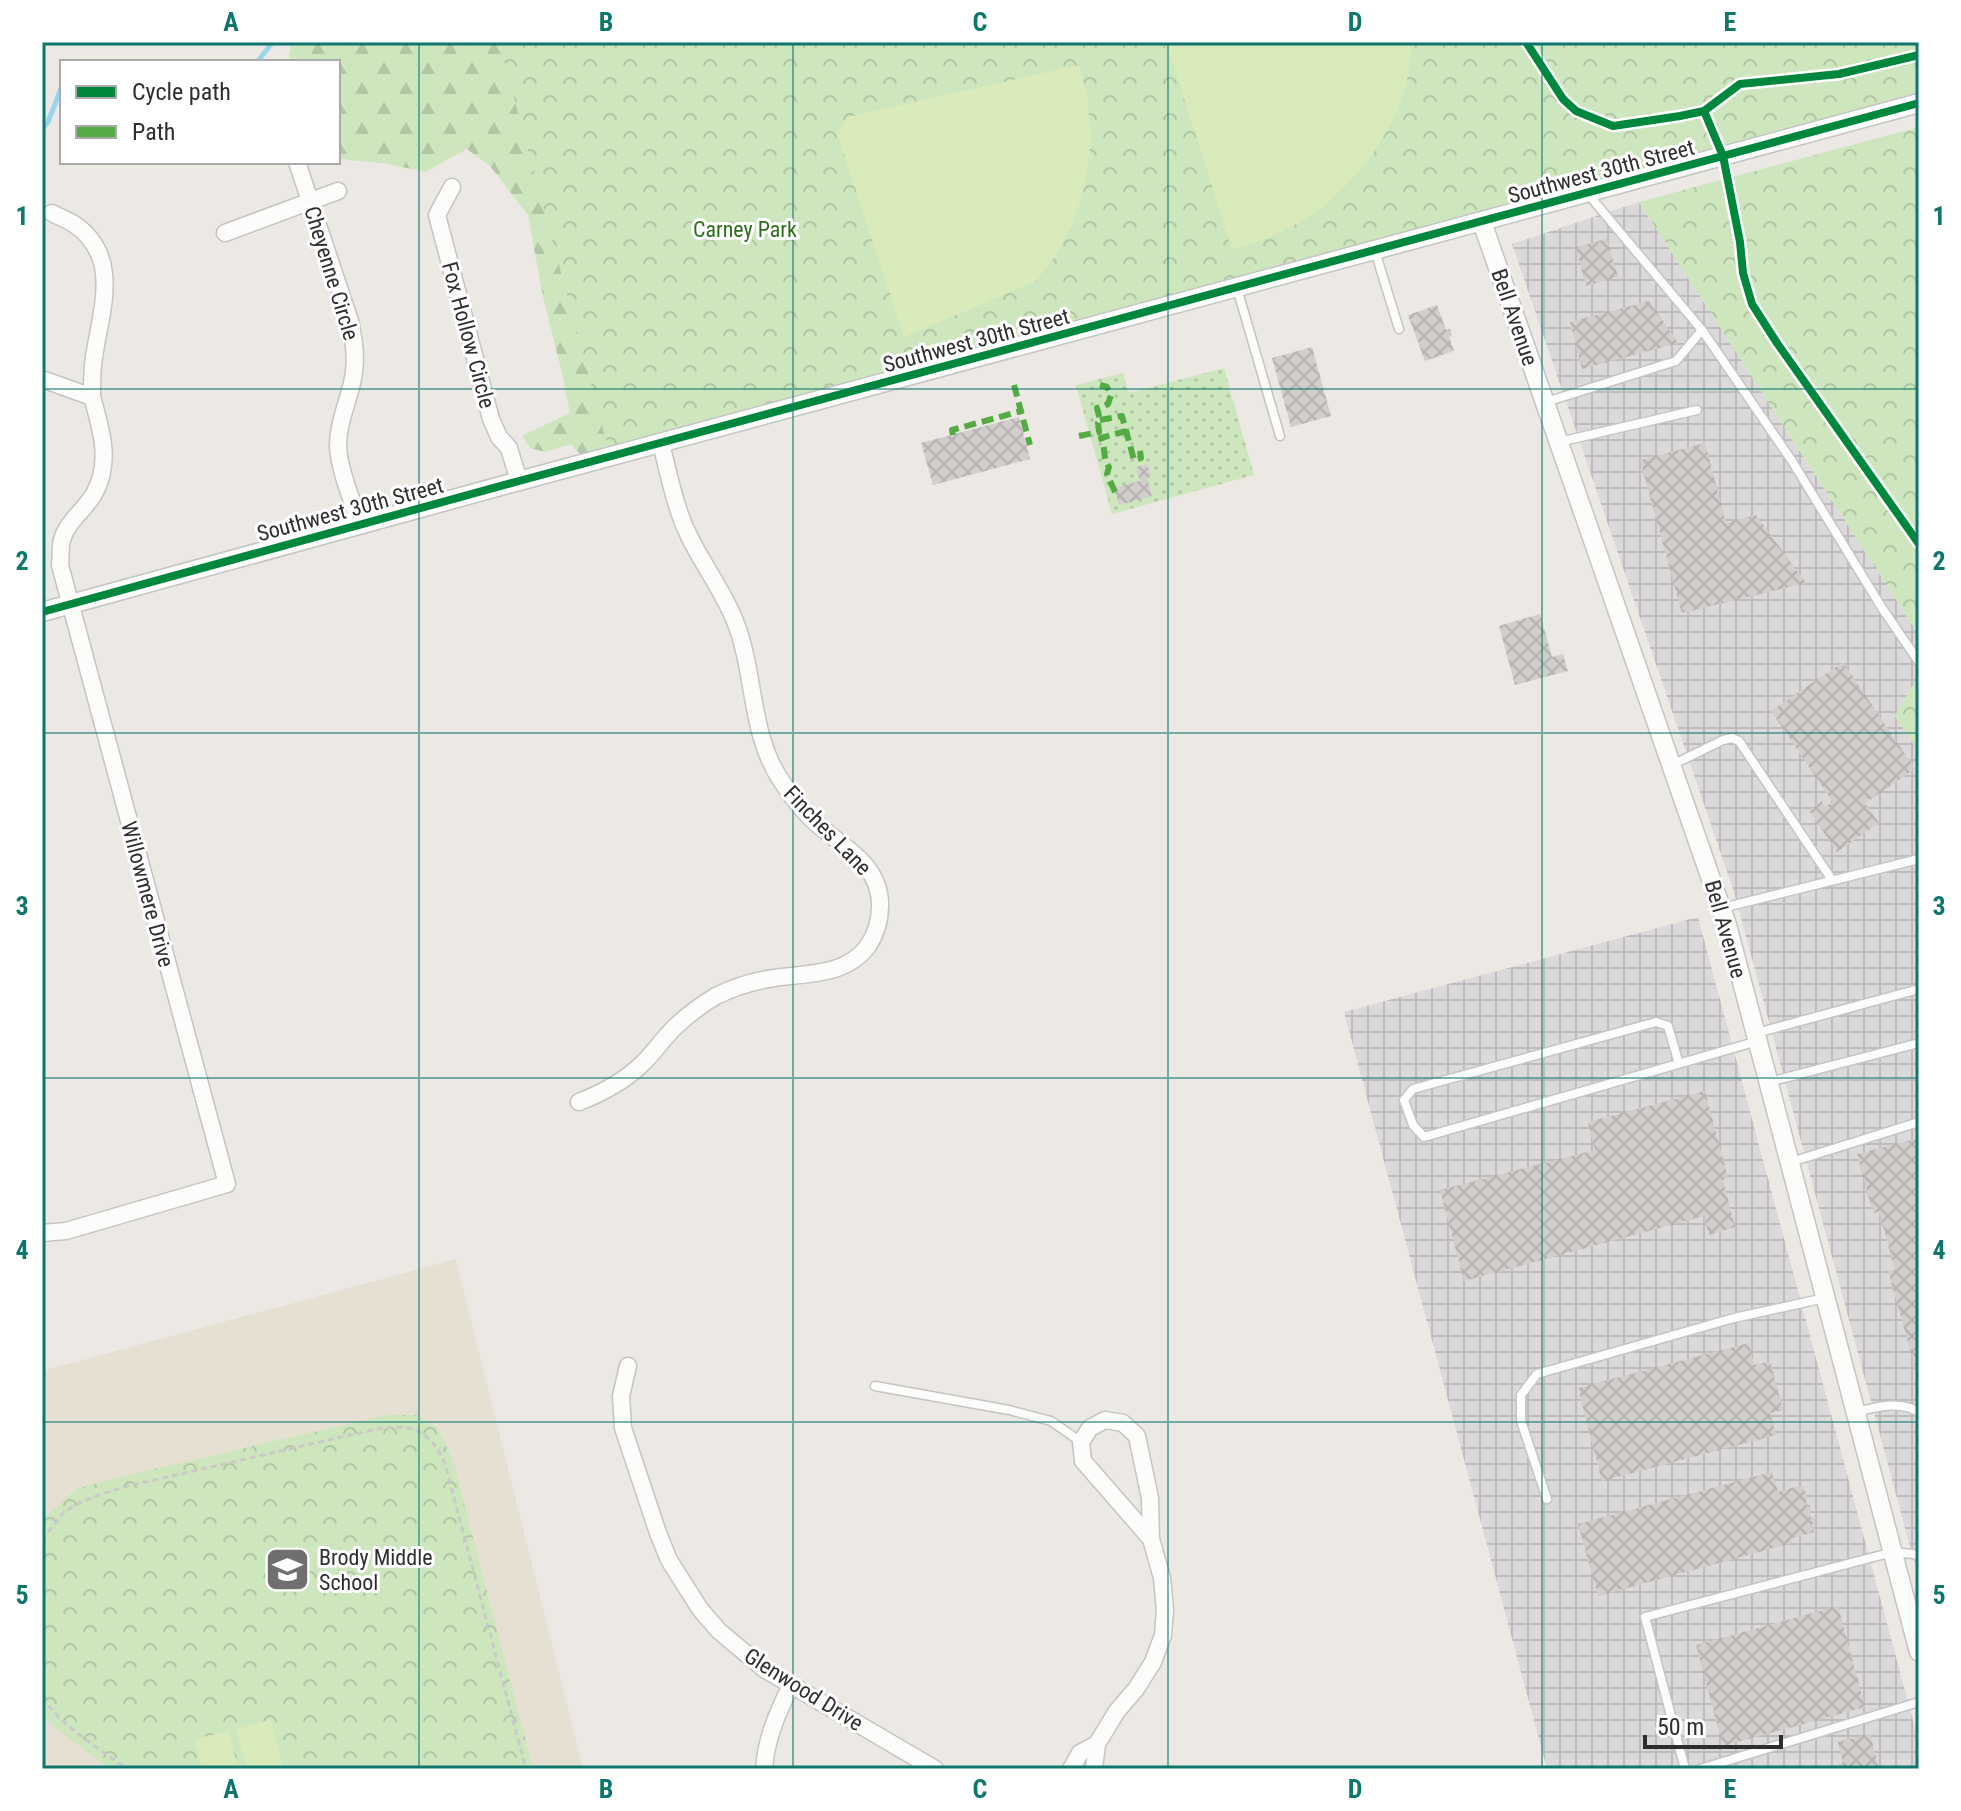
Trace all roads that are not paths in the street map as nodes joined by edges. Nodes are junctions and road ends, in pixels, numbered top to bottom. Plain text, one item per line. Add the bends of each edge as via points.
1 (1919, 103) edge
2 (298, 164) edge
3 (452, 187) dead end
4 (338, 191) dead end
5 (1588, 193) junction
6 (310, 202) junction
7 (52, 213) dead end
8 (1482, 222) junction
9 (225, 233) dead end
10 (1375, 251) junction
11 (1237, 288) junction
12 (1399, 329) dead end
13 (1702, 330) junction
14 (42, 379) edge
15 (92, 397) junction
16 (1545, 402) junction
17 (1697, 410) dead end
18 (1280, 436) dead end
19 (1559, 442) junction
20 (661, 444) junction
21 (519, 481) junction
22 (360, 525) junction
23 (70, 604) junction
24 (42, 612) edge
25 (1919, 662) edge
26 (1672, 766) junction
27 (1919, 859) edge
28 (1832, 880) junction
29 (1721, 908) junction
30 (1919, 989) edge
31 (1757, 1037) junction
32 (1919, 1043) edge
33 (1679, 1064) junction
34 (1769, 1082) junction
35 (579, 1102) dead end
36 (1919, 1122) edge
37 (1791, 1162) junction
38 (42, 1233) edge
39 (1826, 1298) junction
40 (628, 1366) dead end
41 (875, 1386) dead end
42 (1856, 1412) junction
43 (1919, 1412) edge
44 (1081, 1442) junction
45 (1547, 1499) dead end
46 (1151, 1539) junction
47 (1893, 1552) junction
48 (1919, 1556) edge
49 (1919, 1652) edge
50 (791, 1685) junction
51 (1919, 1702) edge
52 (1097, 1744) junction
53 (764, 1769) edge
54 (935, 1769) edge
55 (1071, 1769) edge
56 (1094, 1769) edge
57 (1685, 1769) edge
58 (1700, 1769) edge

1 - 5 street, Southwest 30th Street
2 - 6 street, Cheyenne Circle
3 - 21 street, Fox Hollow Circle via 437,215 491,419 509,448
4 - 6 street
5 - 8 street, Southwest 30th Street
5 - 13 lane
6 - 9 street
6 - 22 street, Cheyenne Circle via 355,343 354,377 338,444
7 - 15 street, Willowmere Drive via 85,233 104,266 106,290
8 - 10 street, Southwest 30th Street
8 - 16 street, Bell Avenue
10 - 11 street, Southwest 30th Street
10 - 12 lane
11 - 18 lane
11 - 20 street, Southwest 30th Street
13 - 16 lane via 1676,361
13 - 25 lane
14 - 15 street
15 - 23 street, Willowmere Drive via 105,456 95,492 62,540 60,565
16 - 19 street, Bell Avenue
17 - 19 lane
19 - 26 street, Bell Avenue
20 - 21 street, Southwest 30th Street
20 - 35 street, Finches Lane via 688,535 735,623 756,721 777,775 794,801 866,865 875,880 880,915 868,946 856,958 839,968 773,978 720,994 674,1028 622,1081
21 - 22 street, Southwest 30th Street
22 - 23 street, Southwest 30th Street
23 - 24 street, Southwest 30th Street
23 - 38 street, Willowmere Drive via 227,1184 66,1231
26 - 28 lane via 1723,740 1739,741
26 - 29 street, Bell Avenue
27 - 28 lane
28 - 29 lane
29 - 31 street, Bell Avenue
30 - 31 lane
31 - 33 lane
31 - 34 street, Bell Avenue
32 - 34 lane
33 - 33 lane via 1424,1137 1404,1100 1413,1089 1656,1022 1668,1026
34 - 37 street, Bell Avenue
36 - 37 lane
37 - 39 street, Bell Avenue
39 - 42 street, Bell Avenue
39 - 45 lane via 1734,1318 1537,1374 1521,1395 1521,1421
40 - 50 street, Glenwood Drive via 621,1396 623,1428 669,1560 719,1631
41 - 44 lane via 1051,1421
42 - 43 lane via 1899,1405
42 - 47 street, Bell Avenue
44 - 46 street via 1083,1461
44 - 46 street via 1090,1428 1105,1420 1123,1423 1137,1436 1150,1498
46 - 52 street via 1162,1578 1163,1635 1153,1662
47 - 48 lane
47 - 49 street, Bell Avenue
47 - 57 lane via 1645,1617
50 - 53 street via 774,1720
50 - 54 street, Glenwood Drive
51 - 58 lane
52 - 55 street via 1080,1753
52 - 56 street

